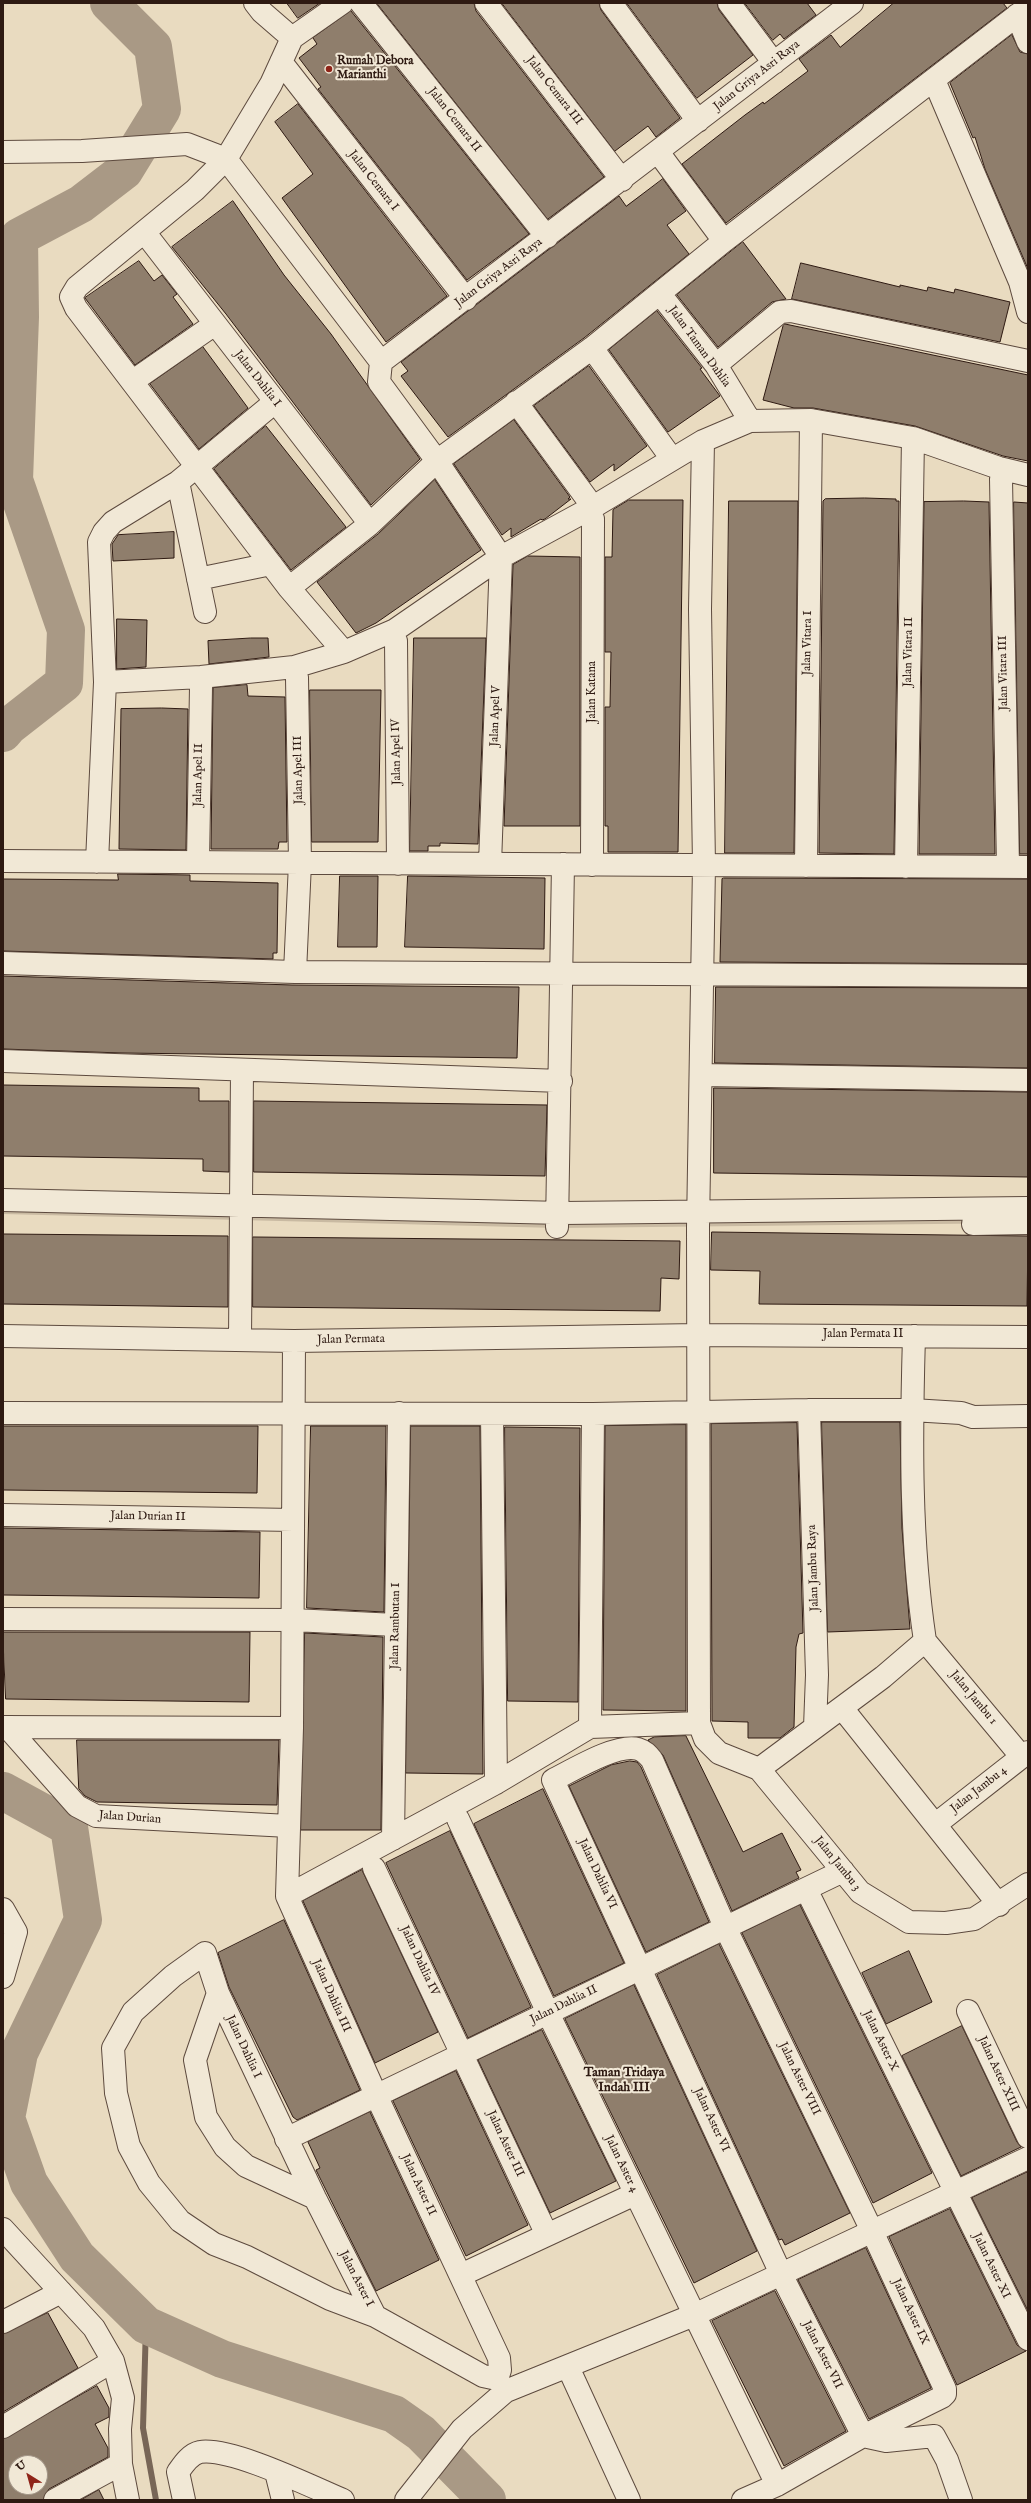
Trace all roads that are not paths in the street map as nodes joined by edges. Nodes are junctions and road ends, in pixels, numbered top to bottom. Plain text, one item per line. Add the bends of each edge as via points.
1 (256, 3) edge
2 (342, 3) edge
3 (361, 3) edge
4 (486, 3) edge
5 (611, 3) edge
6 (729, 3) edge
7 (852, 3) edge
8 (1022, 11) edge
9 (292, 38) junction
10 (1028, 42) edge
11 (281, 62) junction
12 (774, 63) junction
13 (934, 80) junction
14 (698, 121) junction
15 (3, 152) edge
16 (658, 152) junction
17 (226, 159) junction
18 (622, 180) junction
19 (145, 233) junction
20 (547, 237) junction
21 (724, 241) junction
22 (660, 294) junction
23 (466, 299) junction
24 (1028, 312) edge
25 (215, 324) junction
26 (592, 348) junction
27 (1028, 361) edge
28 (381, 362) junction
29 (716, 365) junction
30 (133, 381) junction
31 (275, 402) junction
32 (516, 402) junction
33 (811, 420) junction
34 (750, 421) junction
35 (913, 438) junction
36 (703, 441) junction
37 (672, 459) junction
38 (436, 461) junction
39 (197, 466) junction
40 (1028, 475) edge
41 (1001, 479) dead end
42 (178, 482) junction
43 (593, 513) junction
44 (370, 524) junction
45 (501, 563) junction
46 (271, 564) junction
47 (198, 579) junction
48 (289, 588) junction
49 (205, 612) dead end
50 (396, 641) dead end
51 (344, 652) junction
52 (297, 678) dead end
53 (105, 682) junction
54 (201, 687) dead end
55 (3, 861) edge
56 (97, 862) junction
57 (198, 862) junction
58 (300, 863) junction
59 (398, 864) junction
60 (490, 864) junction
61 (563, 864) junction
62 (592, 865) junction
63 (704, 865) junction
64 (806, 866) junction
65 (906, 867) junction
66 (1018, 867) edge
67 (3, 963) edge
68 (295, 972) junction
69 (562, 974) junction
70 (702, 974) junction
71 (1028, 976) edge
72 (3, 1062) edge
73 (242, 1070) junction
74 (701, 1075) junction
75 (1028, 1080) edge
76 (561, 1081) junction
77 (3, 1200) edge
78 (1028, 1208) edge
79 (242, 1213) junction
80 (3, 1214) edge
81 (898, 1217) junction
82 (557, 1220) junction
83 (698, 1220) junction
84 (1028, 1224) edge
85 (699, 1335) junction
86 (3, 1336) edge
87 (914, 1336) junction
88 (1028, 1337) edge
89 (240, 1340) junction
90 (294, 1341) junction
91 (699, 1410) junction
92 (809, 1410) junction
93 (912, 1410) junction
94 (3, 1413) edge
95 (294, 1413) junction
96 (399, 1413) junction
97 (492, 1414) junction
98 (593, 1414) junction
99 (1028, 1416) edge
100 (3, 1515) edge
101 (293, 1520) junction
102 (3, 1619) edge
103 (293, 1620) junction
104 (396, 1625) junction
105 (926, 1641) junction
106 (842, 1708) junction
107 (699, 1723) junction
108 (590, 1727) junction
109 (815, 1727) junction
110 (6, 1728) edge
111 (292, 1728) junction
112 (1025, 1754) edge
113 (759, 1769) junction
114 (554, 1780) joint
115 (496, 1783) junction
116 (458, 1819) dead end
117 (936, 1824) junction
118 (289, 1826) junction
119 (392, 1839) junction
120 (374, 1868) dead end
121 (843, 1871) junction
122 (1028, 1884) edge
123 (806, 1889) junction
124 (287, 1896) junction
125 (999, 1905) junction
126 (3, 1909) edge
127 (725, 1927) junction
128 (640, 1967) junction
129 (3, 1977) edge
130 (218, 1993) junction
131 (968, 2011) dead end
132 (548, 2013) junction
133 (463, 2054) junction
134 (376, 2096) junction
135 (1028, 2137) edge
136 (286, 2139) junction
137 (1028, 2158) edge
138 (955, 2192) junction
139 (635, 2194) junction
140 (315, 2198) junction
141 (3, 2229) edge
142 (872, 2232) junction
143 (547, 2235) junction
144 (781, 2274) junction
145 (461, 2275) junction
146 (61, 2292) junction
147 (694, 2315) junction
148 (374, 2316) junction
149 (3, 2322) edge
150 (1028, 2339) edge
151 (113, 2361) junction
152 (568, 2367) junction
153 (502, 2385) junction
154 (3, 2427) edge
155 (863, 2436) junction
156 (121, 2464) junction
157 (276, 2472) junction
158 (777, 2484) junction
159 (55, 2500) edge
160 (128, 2500) edge
161 (184, 2500) edge
162 (283, 2500) edge
163 (343, 2500) edge
164 (406, 2500) edge
165 (629, 2500) edge
166 (743, 2500) edge
167 (961, 2500) edge

1 - 9 street via 277,27
2 - 9 street
3 - 20 street, Jalan Cemara II
4 - 18 street, Jalan Cemara III
5 - 14 street
6 - 12 street
7 - 12 street, Jalan Griya Asri Raya
8 - 10 street
8 - 13 street
9 - 11 street
11 - 17 street via 272,84
11 - 23 street, Jalan Cemara I
12 - 14 street, Jalan Griya Asri Raya
13 - 21 street
13 - 24 street via 1020,282
14 - 16 street, Jalan Griya Asri Raya
15 - 17 street via 82,151 187,144
16 - 18 street, Jalan Griya Asri Raya
16 - 21 street
17 - 19 street
17 - 28 street
18 - 20 street, Jalan Griya Asri Raya
19 - 25 street, Jalan Dahlia I
19 - 30 street via 77,288 72,297 76,308
20 - 23 street, Jalan Griya Asri Raya
21 - 22 street
22 - 26 street
22 - 29 street, Jalan Taman Dahlia
23 - 28 street, Jalan Griya Asri Raya
25 - 30 street
25 - 31 street, Jalan Dahlia I
26 - 32 street
26 - 37 street
27 - 29 street via 791,311 780,312
28 - 38 street via 379,382
29 - 34 street, Jalan Taman Dahlia
30 - 39 street
31 - 39 street
31 - 44 street, Jalan Dahlia I
32 - 38 street
32 - 43 street
33 - 34 street
33 - 35 street
33 - 64 street, Jalan Vitara I
34 - 36 street
35 - 40 street via 999,468
35 - 65 street, Jalan Vitara II
36 - 37 street
36 - 63 street via 700,609
37 - 43 street
38 - 44 street
38 - 45 street
39 - 42 street
39 - 46 street
41 - 66 street, Jalan Vitara III
42 - 47 street
42 - 53 street via 113,522 101,536 99,542
43 - 45 street
43 - 62 street, Jalan Katana
44 - 48 street
45 - 51 street via 395,630
45 - 60 street, Jalan Apel V
46 - 47 street
46 - 48 street
47 - 49 street
48 - 51 street
50 - 59 street, Jalan Apel IV
51 - 53 street via 294,668 201,677
52 - 58 street, Jalan Apel III
53 - 56 street
54 - 57 street, Jalan Apel II
55 - 56 street
56 - 57 street
57 - 58 street
58 - 59 street
58 - 68 street, Jalan Apel III
59 - 60 street
60 - 61 street
61 - 62 street
61 - 69 street
62 - 63 street
63 - 64 street
63 - 70 street
64 - 65 street
65 - 66 street
67 - 68 street
68 - 69 street
69 - 70 street
69 - 76 street
70 - 71 street
70 - 74 street
72 - 73 street
73 - 76 street
73 - 79 street
74 - 75 street
74 - 83 street
76 - 82 street
77 - 79 street
78 - 81 street
79 - 80 street
79 - 82 street
79 - 89 street
81 - 83 street
81 - 84 street
82 - 83 street
83 - 85 street
85 - 87 street, Jalan Permata II
85 - 90 street, Jalan Permata
85 - 91 street
86 - 89 street, Jalan Permata
87 - 88 street, Jalan Permata II
87 - 93 street
89 - 90 street, Jalan Permata
90 - 95 street
91 - 92 street
91 - 98 street
91 - 107 street
92 - 93 street
92 - 109 street, Jalan Jambu Raya via 817,1675
93 - 99 street via 962,1413 973,1417
93 - 105 street via 918,1595
94 - 95 street
95 - 96 street
95 - 101 street
96 - 97 street
96 - 104 street, Jalan Rambutan I
97 - 98 street
97 - 115 street
98 - 108 street
100 - 101 street, Jalan Durian II
101 - 103 street
102 - 103 street
103 - 104 street
103 - 111 street
104 - 119 street, Jalan Rambutan I
105 - 106 street
105 - 112 street, Jalan Jambu 1
106 - 109 street
106 - 117 street
107 - 108 street
107 - 113 street via 705,1739 718,1753
108 - 115 street
109 - 113 street
110 - 111 street
110 - 118 street, Jalan Durian via 78,1806 96,1816
111 - 118 street
112 - 117 street, Jalan Jambu 4
113 - 121 street, Jalan Jambu 3
114 - 127 street, Jalan Aster VIII via 587,1762 626,1748 637,1748 646,1752 652,1760
114 - 128 street, Jalan Dahlia VI
115 - 119 street
116 - 132 street, Jalan Aster 4
117 - 125 street
118 - 124 street
119 - 124 street
120 - 133 street, Jalan Dahlia IV
121 - 123 street, Jalan Dahlia II
121 - 125 street, Jalan Jambu 3 via 860,1892 909,1922 946,1923 974,1919
122 - 125 street, Jalan Jambu 3
123 - 127 street, Jalan Dahlia II
123 - 138 street, Jalan Aster X
124 - 134 street, Jalan Dahlia III
126 - 129 street via 16,1932
127 - 128 street, Jalan Dahlia II
127 - 142 street, Jalan Aster VIII
128 - 132 street, Jalan Dahlia II
128 - 144 street, Jalan Aster VI
130 - 136 street, Jalan Dahlia I
130 - 140 street via 195,2060 206,2117 225,2147 246,2166
130 - 148 street, Jalan Dahlia I via 205,1953 173,1976 133,2012 112,2048 116,2093 129,2146 149,2183 180,2221 214,2244 247,2257 330,2299
131 - 135 street, Jalan Aster XIII
132 - 133 street, Jalan Dahlia II
132 - 139 street, Jalan Aster 4
133 - 134 street, Jalan Dahlia II
133 - 143 street, Jalan Aster III
134 - 136 street, Jalan Dahlia II
134 - 145 street, Jalan Aster II
136 - 140 street, Jalan Aster I
137 - 138 street
138 - 142 street
138 - 150 street, Jalan Aster XI
139 - 143 street
139 - 147 street, Jalan Aster 4
140 - 148 street, Jalan Aster I
141 - 146 street
142 - 144 street
142 - 155 street, Jalan Aster IX via 945,2394
143 - 145 street
144 - 147 street
144 - 155 street, Jalan Aster VII
145 - 153 street, Jalan Aster II via 499,2358
146 - 149 street
146 - 151 street via 94,2328
147 - 152 street
147 - 158 street, Jalan Aster 4
148 - 153 street, Jalan Aster I
151 - 154 street
151 - 156 street via 123,2398 120,2429
152 - 153 street
152 - 165 street
153 - 164 street via 462,2429
155 - 158 street
155 - 167 street via 886,2441 934,2436 947,2460
156 - 159 street
156 - 160 street
157 - 161 street via 223,2453 199,2452 185,2461 178,2472
157 - 162 street
157 - 163 street
158 - 166 street

